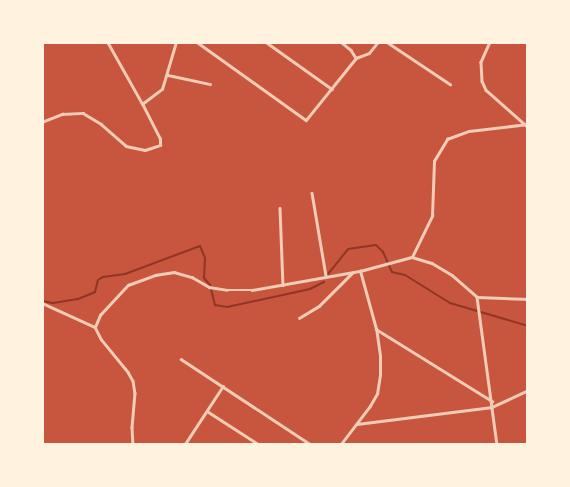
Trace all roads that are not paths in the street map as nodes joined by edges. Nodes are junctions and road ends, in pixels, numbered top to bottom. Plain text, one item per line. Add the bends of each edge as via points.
1 (107, 42) edge
2 (176, 42) edge
3 (197, 42) edge
4 (266, 42) edge
5 (341, 42) edge
6 (378, 42) edge
7 (387, 42) edge
8 (490, 42) edge
9 (356, 58) junction
10 (168, 75) junction
11 (210, 84) dead end
12 (450, 84) dead end
13 (332, 89) junction
14 (142, 104) junction
15 (42, 122) edge
16 (526, 125) edge
17 (312, 193) dead end
18 (280, 208) dead end
19 (412, 257) junction
20 (360, 271) junction
21 (353, 272) junction
22 (326, 276) junction
23 (283, 285) junction
24 (478, 297) junction
25 (528, 299) edge
26 (42, 303) edge
27 (299, 318) dead end
28 (95, 327) junction
29 (376, 329) junction
30 (182, 359) dead end
31 (223, 386) junction
32 (528, 390) edge
33 (492, 401) junction
34 (42, 404) edge
35 (492, 408) junction
36 (207, 411) junction
37 (42, 416) edge
38 (357, 424) junction
39 (133, 444) edge
40 (185, 444) edge
41 (258, 444) edge
42 (310, 444) edge
43 (341, 444) edge
44 (497, 444) edge

1 - 14 street
2 - 10 street
3 - 13 street via 303,119 309,119
4 - 13 street
5 - 9 street
6 - 9 street via 369,53
7 - 12 street
8 - 16 street via 481,62 482,81 486,90
9 - 13 street
10 - 11 street
10 - 14 street via 162,89
14 - 15 street via 160,139 158,147 145,150 126,146 83,113 62,114
16 - 19 street via 470,131 447,139 434,161 432,216
17 - 22 street
18 - 23 street
19 - 20 street
19 - 24 street via 432,263 452,275
20 - 21 street
20 - 29 street
21 - 22 street
21 - 27 street via 319,306
22 - 23 street
23 - 28 street via 227,290 174,272 155,276 128,285 100,315
24 - 25 street
24 - 33 street
26 - 28 street
28 - 39 street via 133,382
29 - 33 street
29 - 38 street via 380,356 377,394
30 - 31 street
31 - 36 street
31 - 42 street
32 - 35 street
33 - 35 street
34 - 37 street
35 - 38 street
35 - 44 street
36 - 40 street
36 - 41 street
38 - 43 street

